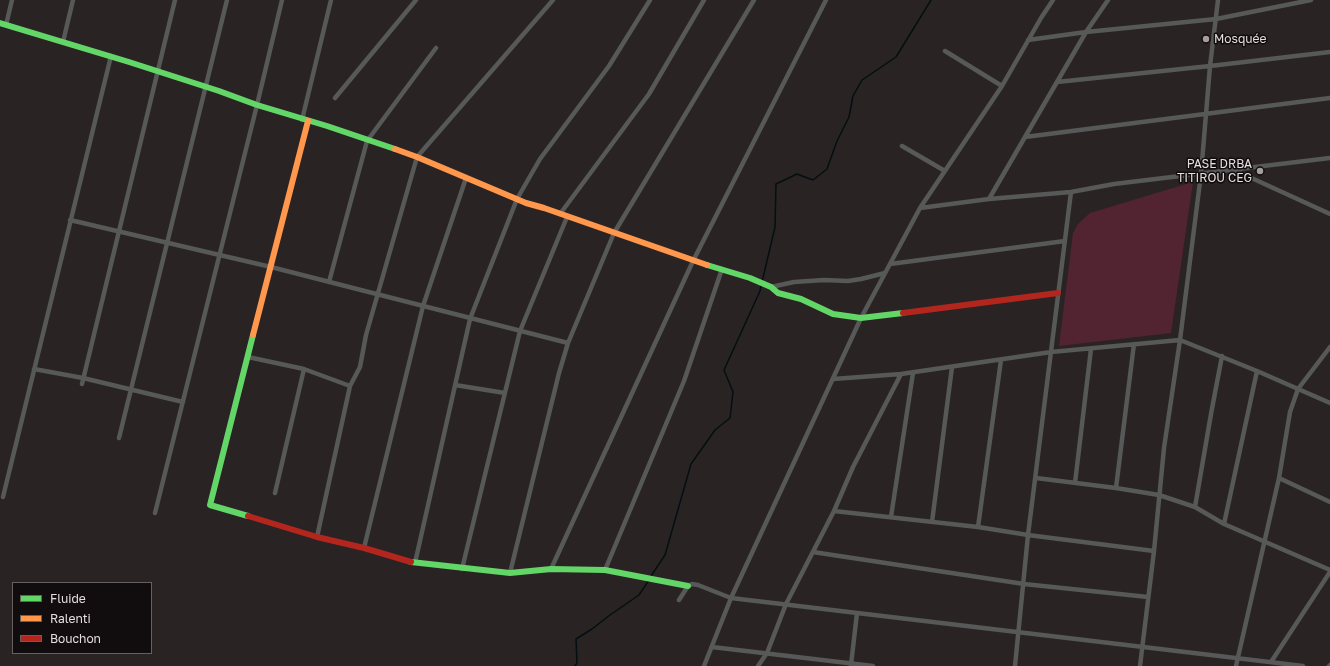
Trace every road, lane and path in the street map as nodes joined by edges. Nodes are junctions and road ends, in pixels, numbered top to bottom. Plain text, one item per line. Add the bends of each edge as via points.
1 (12, 0) edge
2 (73, 0) edge
3 (175, 0) edge
4 (227, 0) edge
5 (282, 0) edge
6 (331, 0) edge
7 (416, 0) edge
8 (553, 0) edge
9 (650, 0) edge
10 (704, 0) edge
11 (754, 0) edge
12 (826, 0) edge
13 (1053, 0) edge
14 (1108, 0) edge
15 (1218, 0) edge
16 (1311, 0) edge
17 (1216, 19) junction
18 (3, 24) edge
19 (1086, 32) junction
20 (1028, 40) junction
21 (63, 42) junction
22 (436, 48) dead end
23 (945, 51) dead end
24 (1330, 52) edge
25 (111, 56) junction
26 (1210, 66) junction
27 (157, 72) junction
28 (1057, 82) junction
29 (1002, 86) junction
30 (206, 87) junction
31 (335, 98) dead end
32 (1330, 98) edge
33 (257, 105) junction
34 (1206, 114) junction
35 (305, 120) junction
36 (1025, 137) junction
37 (367, 140) junction
38 (902, 146) dead end
39 (416, 157) junction
40 (1330, 158) edge
41 (1234, 170) junction
42 (945, 172) junction
43 (1201, 174) junction
44 (466, 178) junction
45 (1071, 192) junction
46 (517, 199) junction
47 (989, 199) junction
48 (920, 208) junction
49 (560, 214) junction
50 (1330, 214) edge
51 (567, 217) junction
52 (70, 220) junction
53 (119, 231) junction
54 (614, 233) junction
55 (1065, 241) junction
56 (168, 243) junction
57 (220, 255) junction
58 (694, 261) junction
59 (890, 264) junction
60 (270, 268) junction
61 (722, 269) junction
62 (885, 273) junction
63 (328, 282) junction
64 (771, 288) junction
65 (1058, 293) junction
66 (377, 295) junction
67 (423, 306) junction
68 (861, 318) junction
69 (470, 319) junction
70 (520, 331) junction
71 (1180, 340) junction
72 (568, 343) junction
73 (1134, 344) junction
74 (1330, 347) edge
75 (1091, 349) junction
76 (1051, 352) junction
77 (1222, 356) junction
78 (248, 357) junction
79 (1001, 360) junction
80 (952, 367) junction
81 (34, 369) junction
82 (304, 369) junction
83 (1257, 371) junction
84 (913, 372) junction
85 (901, 374) junction
86 (83, 378) junction
87 (833, 379) junction
88 (82, 384) dead end
89 (456, 385) junction
90 (350, 386) junction
91 (1298, 389) junction
92 (131, 390) junction
93 (505, 393) junction
94 (183, 402) junction
95 (1330, 404) edge
96 (118, 438) dead end
97 (1036, 478) junction
98 (1279, 478) junction
99 (1075, 483) junction
100 (1116, 488) junction
101 (275, 493) dead end
102 (1159, 495) junction
103 (3, 497) dead end
104 (1330, 502) edge
105 (1195, 507) junction
106 (834, 511) junction
107 (155, 513) dead end
108 (891, 518) junction
109 (932, 522) junction
110 (1224, 524) junction
111 (978, 527) junction
112 (1028, 535) junction
113 (317, 537) junction
114 (1265, 541) junction
115 (364, 548) junction
116 (1154, 551) junction
117 (813, 552) junction
118 (415, 563) junction
119 (462, 569) junction
120 (551, 569) junction
121 (605, 570) junction
122 (1330, 571) edge
123 (510, 573) junction
124 (1024, 584) junction
125 (688, 586) junction
126 (1148, 597) junction
127 (731, 598) junction
128 (679, 600) dead end
129 (786, 604) junction
130 (857, 613) junction
131 (1018, 632) junction
132 (712, 647) junction
133 (1142, 647) junction
134 (767, 653) junction
135 (1238, 658) junction
136 (1271, 662) junction
137 (850, 665) edge
138 (704, 666) edge
139 (758, 666) edge
140 (873, 666) edge
141 (1015, 666) edge
142 (1140, 666) edge
143 (1236, 666) edge
144 (1303, 666) edge

1 - 18 street
2 - 21 street
3 - 27 street
4 - 30 street
5 - 33 street
6 - 35 street
7 - 31 street
8 - 39 street
9 - 46 street via 609,66 540,159
10 - 49 street via 649,94
11 - 54 street
12 - 58 street
13 - 20 street
14 - 19 street
15 - 17 street
16 - 17 street
17 - 19 street
17 - 26 street
18 - 21 street
19 - 20 street
19 - 28 street
20 - 29 street
21 - 25 street
22 - 37 street
23 - 29 street
24 - 26 street
25 - 27 street
25 - 52 street
26 - 28 street
26 - 34 street
27 - 30 street
27 - 53 street
28 - 36 street
29 - 42 street
30 - 33 street
30 - 56 street
32 - 34 street
33 - 35 street
33 - 57 street
34 - 36 street
34 - 43 street
35 - 37 street
35 - 60 street
36 - 47 street
37 - 39 street
37 - 63 street
38 - 42 street
39 - 44 street
39 - 66 street
40 - 41 street
41 - 43 street
41 - 50 street
42 - 48 street
43 - 45 street via 1114,184
43 - 71 street
44 - 46 street
44 - 67 street
45 - 47 street
45 - 55 street
46 - 49 street
46 - 69 street
47 - 48 street
48 - 59 street
49 - 51 street
51 - 54 street
51 - 70 street
52 - 53 street
52 - 81 street
53 - 56 street
53 - 86 street
54 - 58 street
54 - 72 street
55 - 59 street
55 - 65 street
56 - 57 street
56 - 92 street
57 - 60 street
57 - 94 street
58 - 61 street
58 - 120 street
59 - 62 street
60 - 63 street
60 - 78 street
61 - 64 street
61 - 121 street via 684,381
62 - 64 street via 861,279 794,282
62 - 68 street
63 - 66 street
64 - 68 street via 778,293 801,298 833,314
65 - 68 street
65 - 76 street
66 - 67 street
66 - 90 street via 360,367
67 - 69 street
67 - 115 street
68 - 87 street
69 - 70 street
69 - 89 street
70 - 72 street
70 - 93 street
71 - 73 street
71 - 77 street
71 - 102 street
72 - 123 street
73 - 75 street
73 - 100 street
74 - 91 street
75 - 76 street
75 - 99 street
76 - 79 street
76 - 97 street
77 - 83 street
77 - 105 street
78 - 82 street
78 - 113 street via 210,505
79 - 80 street
79 - 111 street
80 - 84 street
80 - 109 street
81 - 86 street
81 - 103 street
82 - 90 street
82 - 101 street
83 - 91 street
83 - 110 street
84 - 85 street
84 - 108 street
85 - 87 street
85 - 106 street via 853,467
86 - 88 street
86 - 92 street
87 - 127 street
89 - 93 street
89 - 118 street
90 - 113 street
91 - 95 street
91 - 98 street via 1286,430
92 - 94 street
92 - 96 street
93 - 119 street
94 - 107 street
97 - 99 street
97 - 112 street
98 - 104 street
98 - 114 street
99 - 100 street
100 - 102 street
102 - 105 street
102 - 116 street
105 - 110 street
106 - 108 street
106 - 117 street
108 - 109 street
109 - 111 street
110 - 114 street
111 - 112 street
112 - 116 street
112 - 124 street
113 - 115 street
114 - 122 street
114 - 135 street
115 - 118 street
116 - 126 street
117 - 124 street
117 - 129 street
118 - 119 street
119 - 123 street
120 - 121 street
120 - 123 street
121 - 125 street
122 - 136 street
124 - 126 street
124 - 131 street
125 - 127 street via 698,585
125 - 128 street
126 - 133 street
127 - 129 street
127 - 132 street
129 - 130 street
129 - 134 street
130 - 131 street
130 - 137 street
131 - 133 street
131 - 141 street
132 - 134 street
132 - 138 street
133 - 135 street
133 - 142 street
134 - 137 street
134 - 139 street
135 - 136 street
135 - 143 street
136 - 144 street
137 - 140 street

